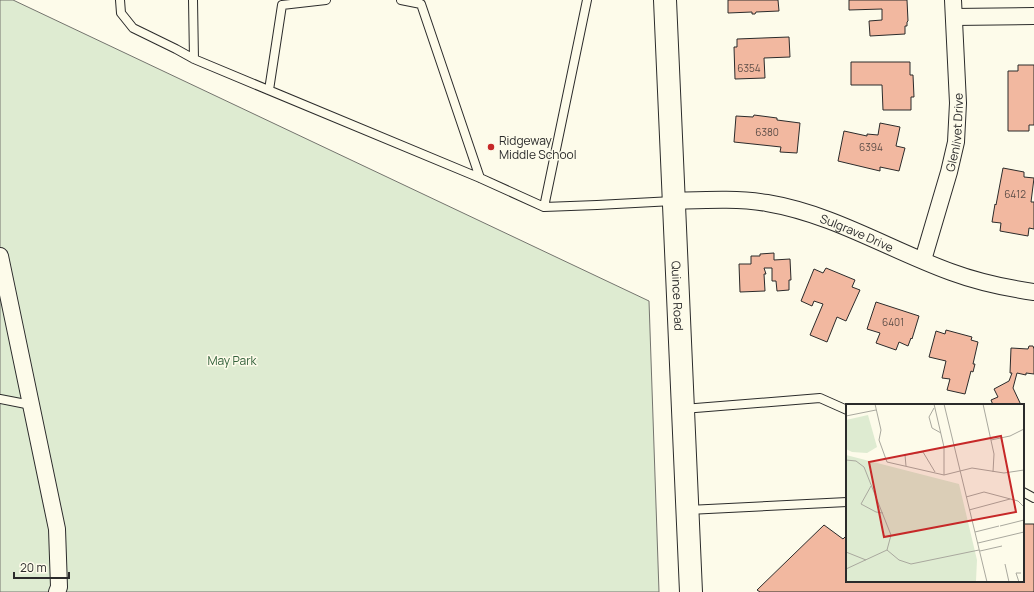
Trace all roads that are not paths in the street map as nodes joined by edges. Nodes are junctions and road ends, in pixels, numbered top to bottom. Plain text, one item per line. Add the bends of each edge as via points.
1 (120, 0) edge
2 (193, 0) edge
3 (326, 0) edge
4 (401, 0) edge
5 (587, 0) edge
6 (665, 0) edge
7 (953, 0) edge
8 (1034, 16) edge
9 (954, 17) junction
10 (194, 59) junction
11 (269, 90) junction
12 (480, 178) junction
13 (674, 201) junction
14 (544, 207) junction
15 (0, 256) edge
16 (923, 260) junction
17 (1034, 292) edge
18 (0, 399) edge
19 (31, 405) junction
20 (683, 408) junction
21 (846, 410) edge
22 (1024, 493) edge
23 (1034, 498) edge
24 (846, 502) edge
25 (687, 510) junction
26 (57, 592) edge
27 (690, 592) edge

1 - 10 lane via 122,13 133,28
2 - 10 lane
3 - 11 lane via 282,5
4 - 12 lane via 421,4
5 - 14 lane
6 - 13 main road, Quince Road
7 - 9 street, Glenlivet Drive
8 - 9 street
9 - 16 street, Glenlivet Drive via 958,103 956,142
10 - 11 lane
11 - 12 lane
12 - 14 lane
13 - 14 lane
13 - 16 street, Sulgrave Drive via 742,200 792,208 870,236
13 - 20 main road, Quince Road
15 - 19 street
16 - 17 street, Sulgrave Drive via 979,281
18 - 19 lane
19 - 26 street via 57,529
20 - 21 lane via 820,398
20 - 25 main road, Quince Road
22 - 23 lane
24 - 25 lane
25 - 27 main road, Quince Road

